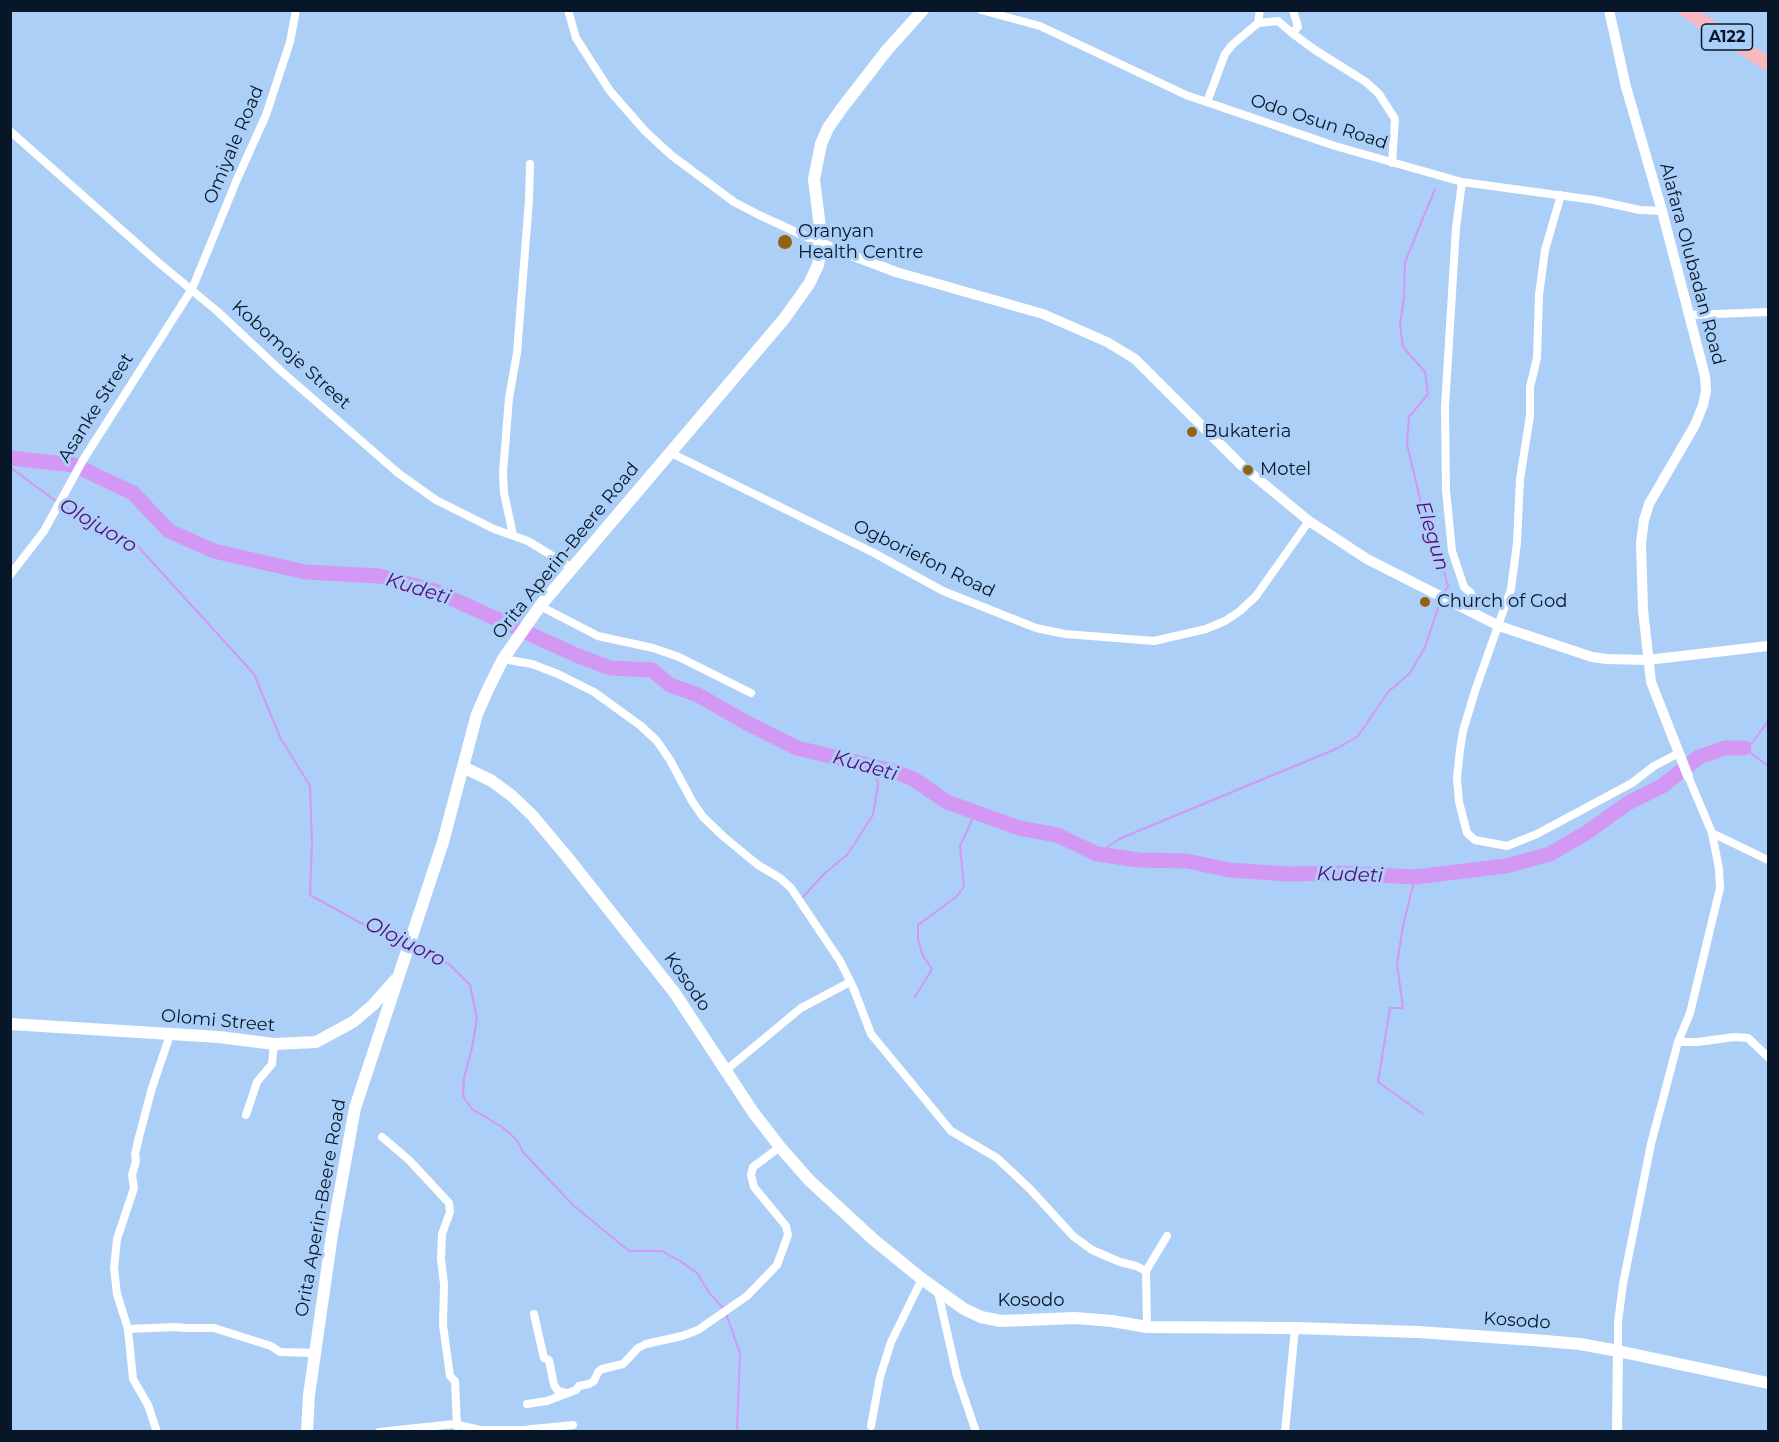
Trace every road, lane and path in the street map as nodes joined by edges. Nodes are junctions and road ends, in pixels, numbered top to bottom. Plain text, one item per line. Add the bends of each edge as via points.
1 (296, 10) edge
2 (568, 10) edge
3 (923, 10) edge
4 (981, 10) edge
5 (1260, 10) edge
6 (1293, 10) edge
7 (1609, 10) edge
8 (1685, 10) edge
9 (1702, 10) edge
10 (1258, 24) junction
11 (1292, 33) junction
12 (1733, 36) junction
13 (1768, 54) edge
14 (1768, 64) edge
15 (1207, 102) junction
16 (10, 131) edge
17 (1392, 163) junction
18 (530, 164) dead end
19 (1462, 182) junction
20 (1561, 195) junction
21 (1662, 211) junction
22 (822, 244) junction
23 (192, 289) junction
24 (1768, 312) edge
25 (1690, 315) junction
26 (669, 452) junction
27 (1309, 520) junction
28 (513, 535) junction
29 (572, 568) junction
30 (10, 575) edge
31 (540, 606) junction
32 (1474, 613) junction
33 (1499, 626) junction
34 (1768, 646) edge
35 (503, 659) junction
36 (1647, 660) junction
37 (750, 693) dead end
38 (1680, 757) junction
39 (463, 767) junction
40 (1688, 776) joint
41 (1712, 833) junction
42 (1768, 861) edge
43 (398, 977) junction
44 (850, 982) junction
45 (10, 1024) edge
46 (170, 1035) junction
47 (1678, 1042) junction
48 (274, 1044) junction
49 (1768, 1057) edge
50 (725, 1071) junction
51 (246, 1115) dead end
52 (382, 1137) dead end
53 (780, 1147) junction
54 (1167, 1236) dead end
55 (1146, 1271) junction
56 (922, 1279) junction
57 (938, 1292) junction
58 (534, 1314) dead end
59 (1148, 1327) junction
60 (1295, 1328) junction
61 (128, 1329) junction
62 (1618, 1350) junction
63 (315, 1353) junction
64 (1768, 1383) edge
65 (567, 1393) junction
66 (527, 1404) dead end
67 (573, 1425) dead end
68 (458, 1426) junction
69 (871, 1426) dead end
70 (158, 1431) edge
71 (307, 1431) edge
72 (379, 1431) edge
73 (976, 1431) edge
74 (1285, 1431) edge
75 (1617, 1431) edge

1 - 23 street, Omiyale Road via 290,42 266,115
2 - 22 street via 576,38 604,83 662,147 734,202
3 - 22 main road, Orita Aperin-Beere Road via 847,100 820,144 814,179
4 - 15 street, Odo Osun Road via 1040,26
5 - 10 street
6 - 11 street via 1298,27
7 - 21 street, Alafara Olubadan Road via 1626,87
8 - 12 highway, A122
9 - 12 highway, A122
10 - 11 street via 1278,21
10 - 15 street via 1225,54
11 - 17 street via 1379,94 1395,119
12 - 13 highway, A122
12 - 14 highway, A122
15 - 17 street, Odo Osun Road
16 - 23 street, Kobomoje Street
17 - 19 street, Odo Osun Road
18 - 28 street via 517,353 503,473
19 - 20 street, Odo Osun Road
19 - 32 street via 1447,374 1446,490 1452,550 1464,587 1471,593
20 - 21 street, Odo Osun Road
20 - 33 street via 1545,250 1537,358 1520,479 1517,543 1511,589
21 - 25 street, Alafara Olubadan Road
22 - 26 main road, Orita Aperin-Beere Road via 818,265 801,296
22 - 27 street via 932,283 1043,314 1107,342 1135,359 1240,465
23 - 28 street, Kobomoje Street via 398,473 436,500
23 - 30 street, Asanke Street via 83,460 44,531
24 - 25 street
25 - 36 street, Alafara Olubadan Road via 1706,390 1695,425 1658,486 1644,520 1641,570
26 - 27 street, Ogboriefon Road via 943,591 1036,628 1065,634 1154,641 1225,621 1256,596
26 - 29 main road, Orita Aperin-Beere Road
27 - 32 street via 1367,559
28 - 29 street, Kobomoje Street
29 - 31 main road, Orita Aperin-Beere Road
31 - 35 main road, Orita Aperin-Beere Road
31 - 37 street via 598,636 679,657
32 - 33 street
33 - 36 street via 1592,657
33 - 38 street via 1475,691 1460,750 1459,802 1467,832 1475,840 1507,846 1537,834 1632,783 1654,766
34 - 36 street
35 - 39 main road, Orita Aperin-Beere Road via 477,714
35 - 44 street via 558,674 594,692 641,726 670,760 703,817 791,888 830,944
36 - 38 street, Alafara Olubadan Road via 1654,691
38 - 40 street, Alafara Olubadan Road
39 - 43 main road, Orita Aperin-Beere Road
39 - 50 main road, Kosodo via 499,786 539,824 674,992
40 - 41 street
41 - 42 street
41 - 47 street via 1720,888 1690,1012
43 - 48 main road, Olomi Street via 373,1005 334,1034 316,1042
43 - 63 main road, Orita Aperin-Beere Road via 355,1108
44 - 50 street via 801,1008
44 - 55 street via 871,1034 951,1131 997,1158 1073,1236 1092,1250
45 - 46 main road, Olomi Street
46 - 48 main road, Olomi Street
46 - 61 street via 139,1137 132,1175 134,1188 117,1239 115,1287
47 - 49 street via 1748,1038
47 - 62 street via 1656,1123 1623,1284
48 - 51 street via 272,1064 257,1082
50 - 53 main road, Kosodo
52 - 68 street via 448,1200 450,1208 442,1234 443,1324 450,1376 455,1381
53 - 56 main road, Kosodo via 829,1200
53 - 65 street via 753,1167 751,1175 754,1187 786,1226 788,1235 777,1265 747,1296 712,1322 682,1336 646,1344 623,1364 598,1371 594,1381
54 - 55 street
55 - 59 street
56 - 57 main road, Kosodo
56 - 69 street via 891,1342
57 - 59 main road, Kosodo via 981,1317 1001,1321 1075,1318
57 - 73 street via 957,1376
58 - 65 street via 554,1385 558,1391
59 - 60 main road, Kosodo
60 - 62 main road, Kosodo via 1419,1332
60 - 74 street
61 - 63 street via 214,1328 280,1352
61 - 70 street via 133,1379
62 - 64 main road, Kosodo
62 - 75 street
63 - 71 main road, Orita Aperin-Beere Road
65 - 66 street
67 - 68 street via 524,1430
68 - 72 street

